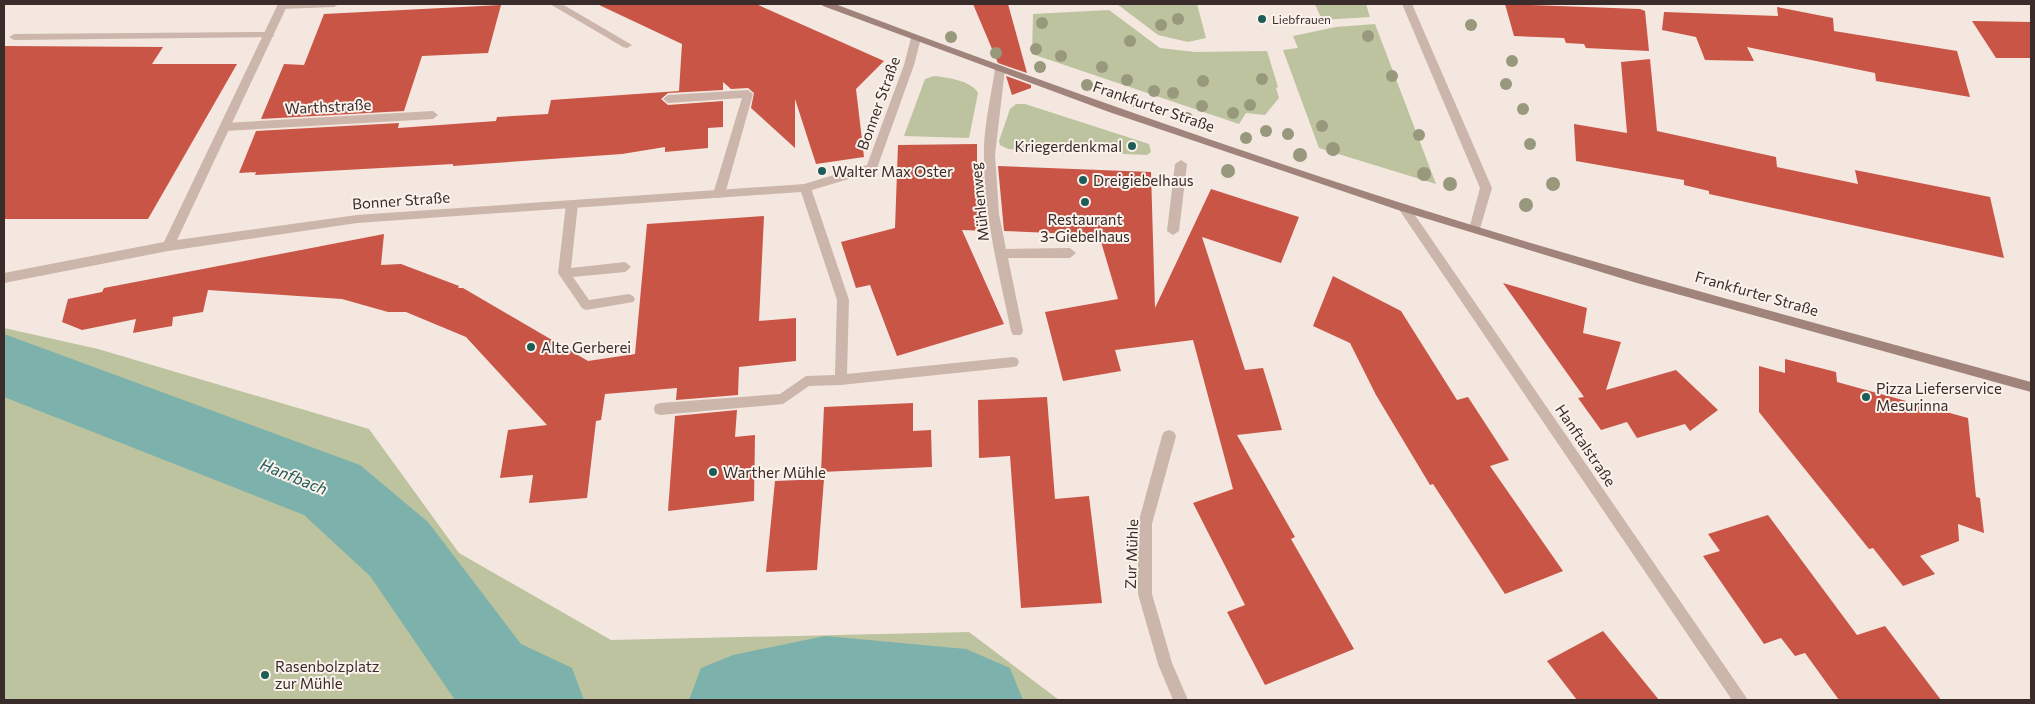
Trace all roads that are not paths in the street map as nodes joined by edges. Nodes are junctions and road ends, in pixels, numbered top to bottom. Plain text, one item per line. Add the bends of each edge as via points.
1 (334, 4) edge
2 (555, 4) edge
3 (826, 4) edge
4 (1407, 4) edge
5 (282, 5) edge
6 (269, 35) junction
7 (14, 37) dead end
8 (916, 38) junction
9 (627, 45) dead end
10 (1000, 69) junction
11 (668, 99) dead end
12 (433, 115) dead end
13 (225, 126) junction
14 (1181, 164) dead end
15 (805, 188) junction
16 (719, 194) junction
17 (572, 204) junction
18 (1404, 208) junction
19 (1475, 229) junction
20 (1173, 231) dead end
21 (168, 246) junction
22 (1070, 253) dead end
23 (1000, 254) junction
24 (625, 267) dead end
25 (564, 273) junction
26 (4, 278) edge
27 (629, 299) dead end
28 (1017, 331) dead end
29 (1013, 362) dead end
30 (841, 380) junction
31 (2031, 387) edge
32 (660, 409) dead end
33 (1169, 436) dead end
34 (1181, 700) edge
35 (1741, 700) edge

1 - 5 street
2 - 9 street
3 - 8 main road, Frankfurter Straße
4 - 19 street via 1486,188
5 - 6 street
6 - 7 street
6 - 13 street
8 - 10 main road, Frankfurter Straße
8 - 15 street, Bonner Straße via 872,168
10 - 18 main road, Frankfurter Straße
10 - 23 street, Mühlenweg via 989,154 993,214
11 - 16 street via 748,94
12 - 13 street, Warthstraße
13 - 21 street
14 - 20 street
15 - 16 street, Bonner Straße
15 - 30 street via 843,300
16 - 17 street, Bonner Straße
17 - 21 street, Bonner Straße via 357,219
17 - 25 street
18 - 19 main road, Frankfurter Straße
18 - 35 street, Hanftalstraße
19 - 31 main road, Frankfurter Straße
21 - 26 street, Bonner Straße
22 - 23 street
23 - 28 street, Mühlenweg
24 - 25 street
25 - 27 street via 586,305
29 - 30 street
30 - 32 street via 806,381 783,399
33 - 34 street, Zur Mühle via 1146,524 1145,594 1165,664

